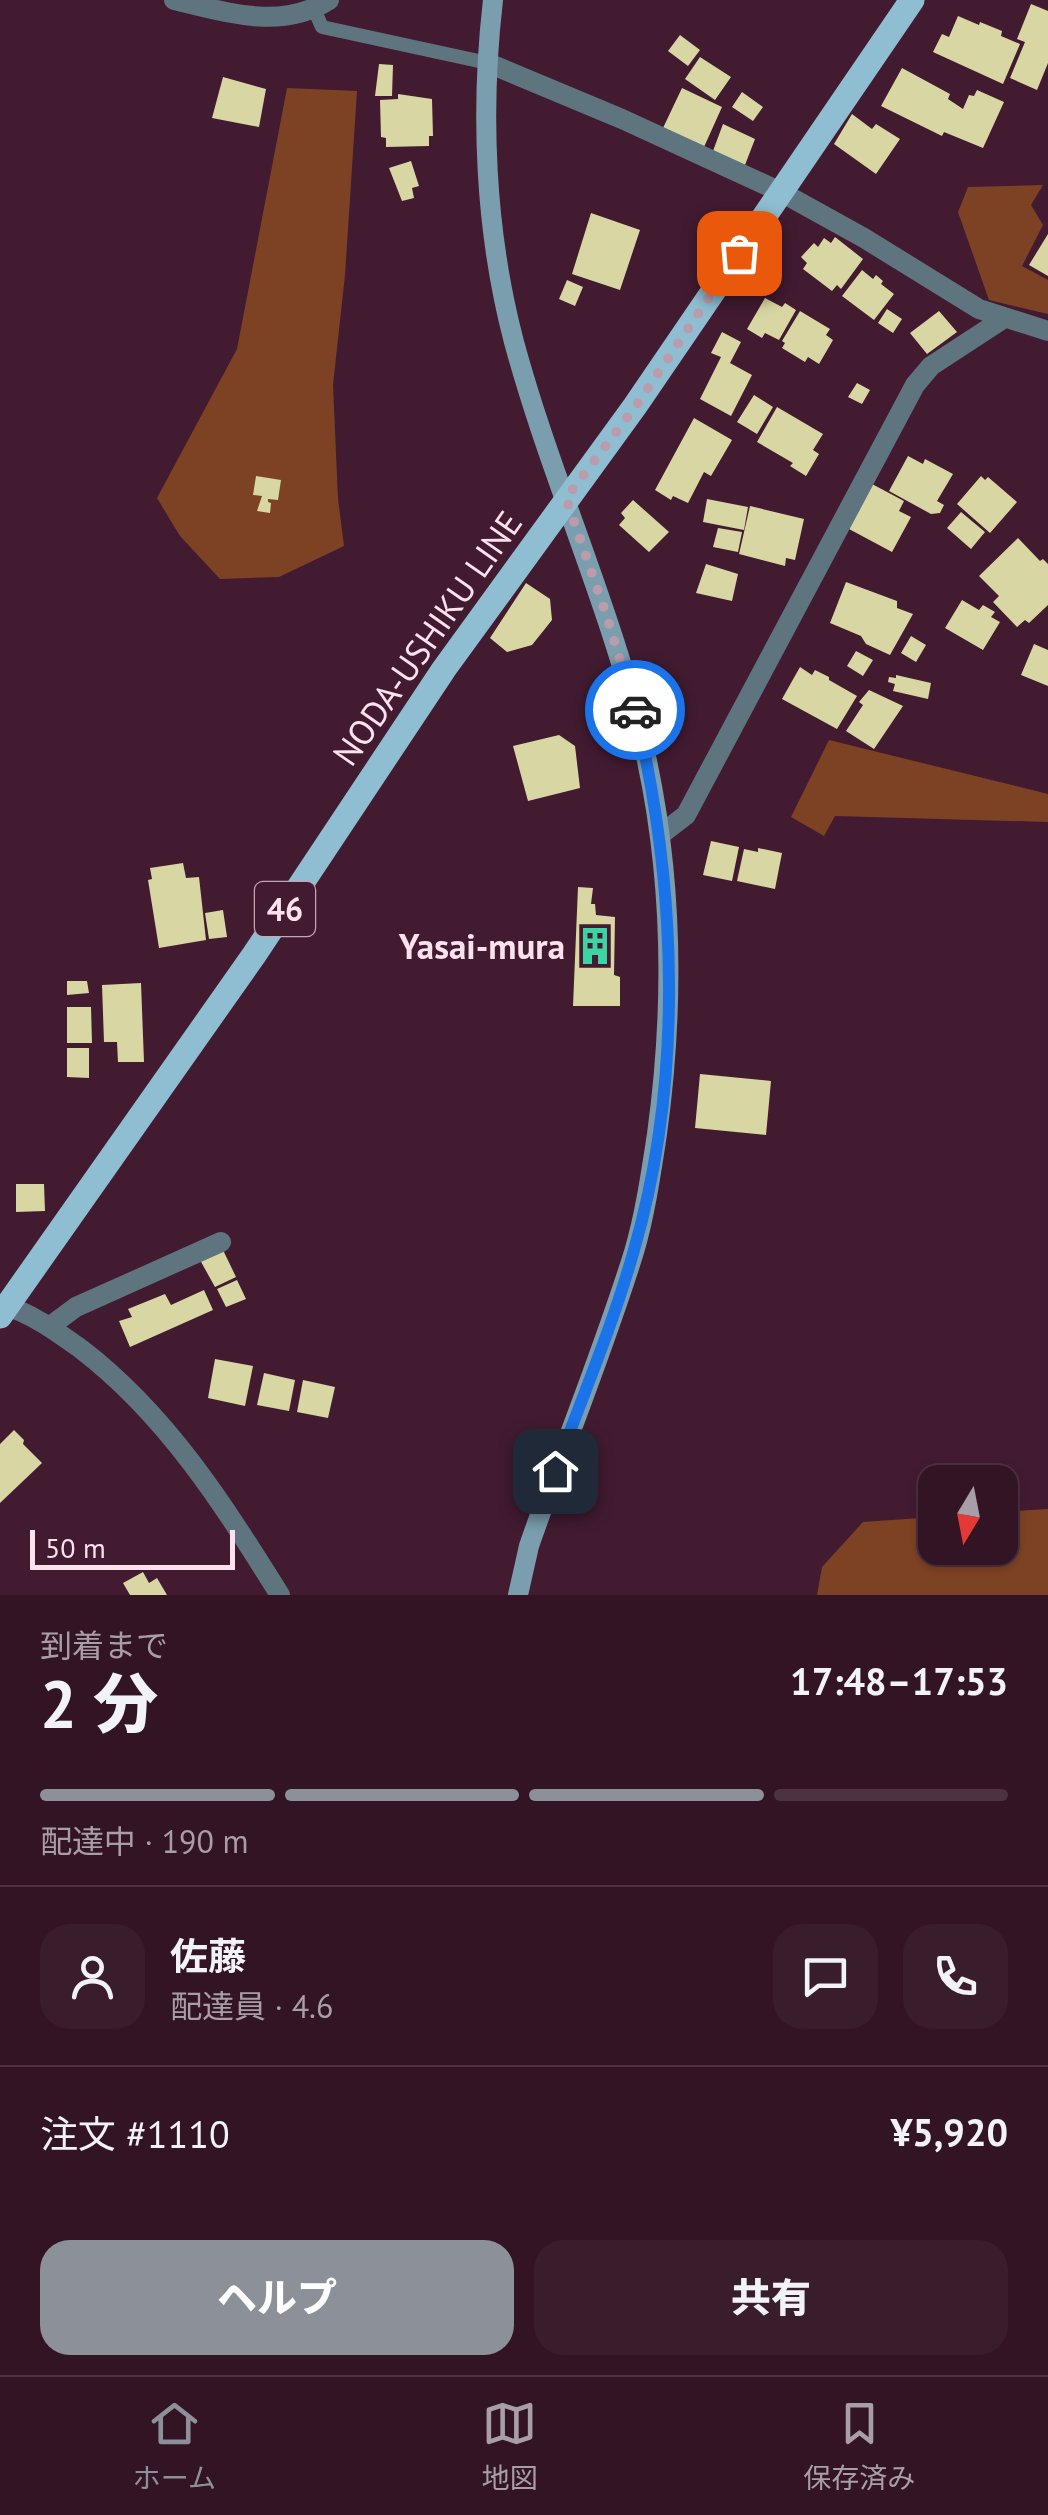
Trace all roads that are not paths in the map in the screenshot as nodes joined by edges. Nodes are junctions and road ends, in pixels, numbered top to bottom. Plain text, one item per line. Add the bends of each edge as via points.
1 (174, 0) edge
2 (493, 0) edge
3 (912, 0) edge
4 (322, 4) edge
5 (488, 63) junction
6 (781, 192) junction
7 (1003, 319) junction
8 (1048, 331) edge
9 (566, 498) junction
10 (660, 836) junction
11 (220, 1242) dead end
12 (3, 1309) edge
13 (49, 1327) junction
14 (280, 1595) edge
15 (518, 1595) edge

1 - 4 street via 266,18
2 - 5 main road
3 - 6 main road, NODA-USHIKU LINE / 46
4 - 5 lane via 322,27
5 - 6 street
5 - 9 main road via 486,134 500,276
6 - 7 street
6 - 9 main road, NODA-USHIKU LINE / 46
7 - 8 street
7 - 10 street via 915,385 686,815
9 - 10 main road via 630,693
9 - 12 main road, NODA-USHIKU LINE / 46 via 444,668 244,971
10 - 15 main road via 669,998 652,1162 635,1248 529,1546
11 - 13 street via 76,1307
12 - 13 street
13 - 14 street via 112,1373 168,1430

